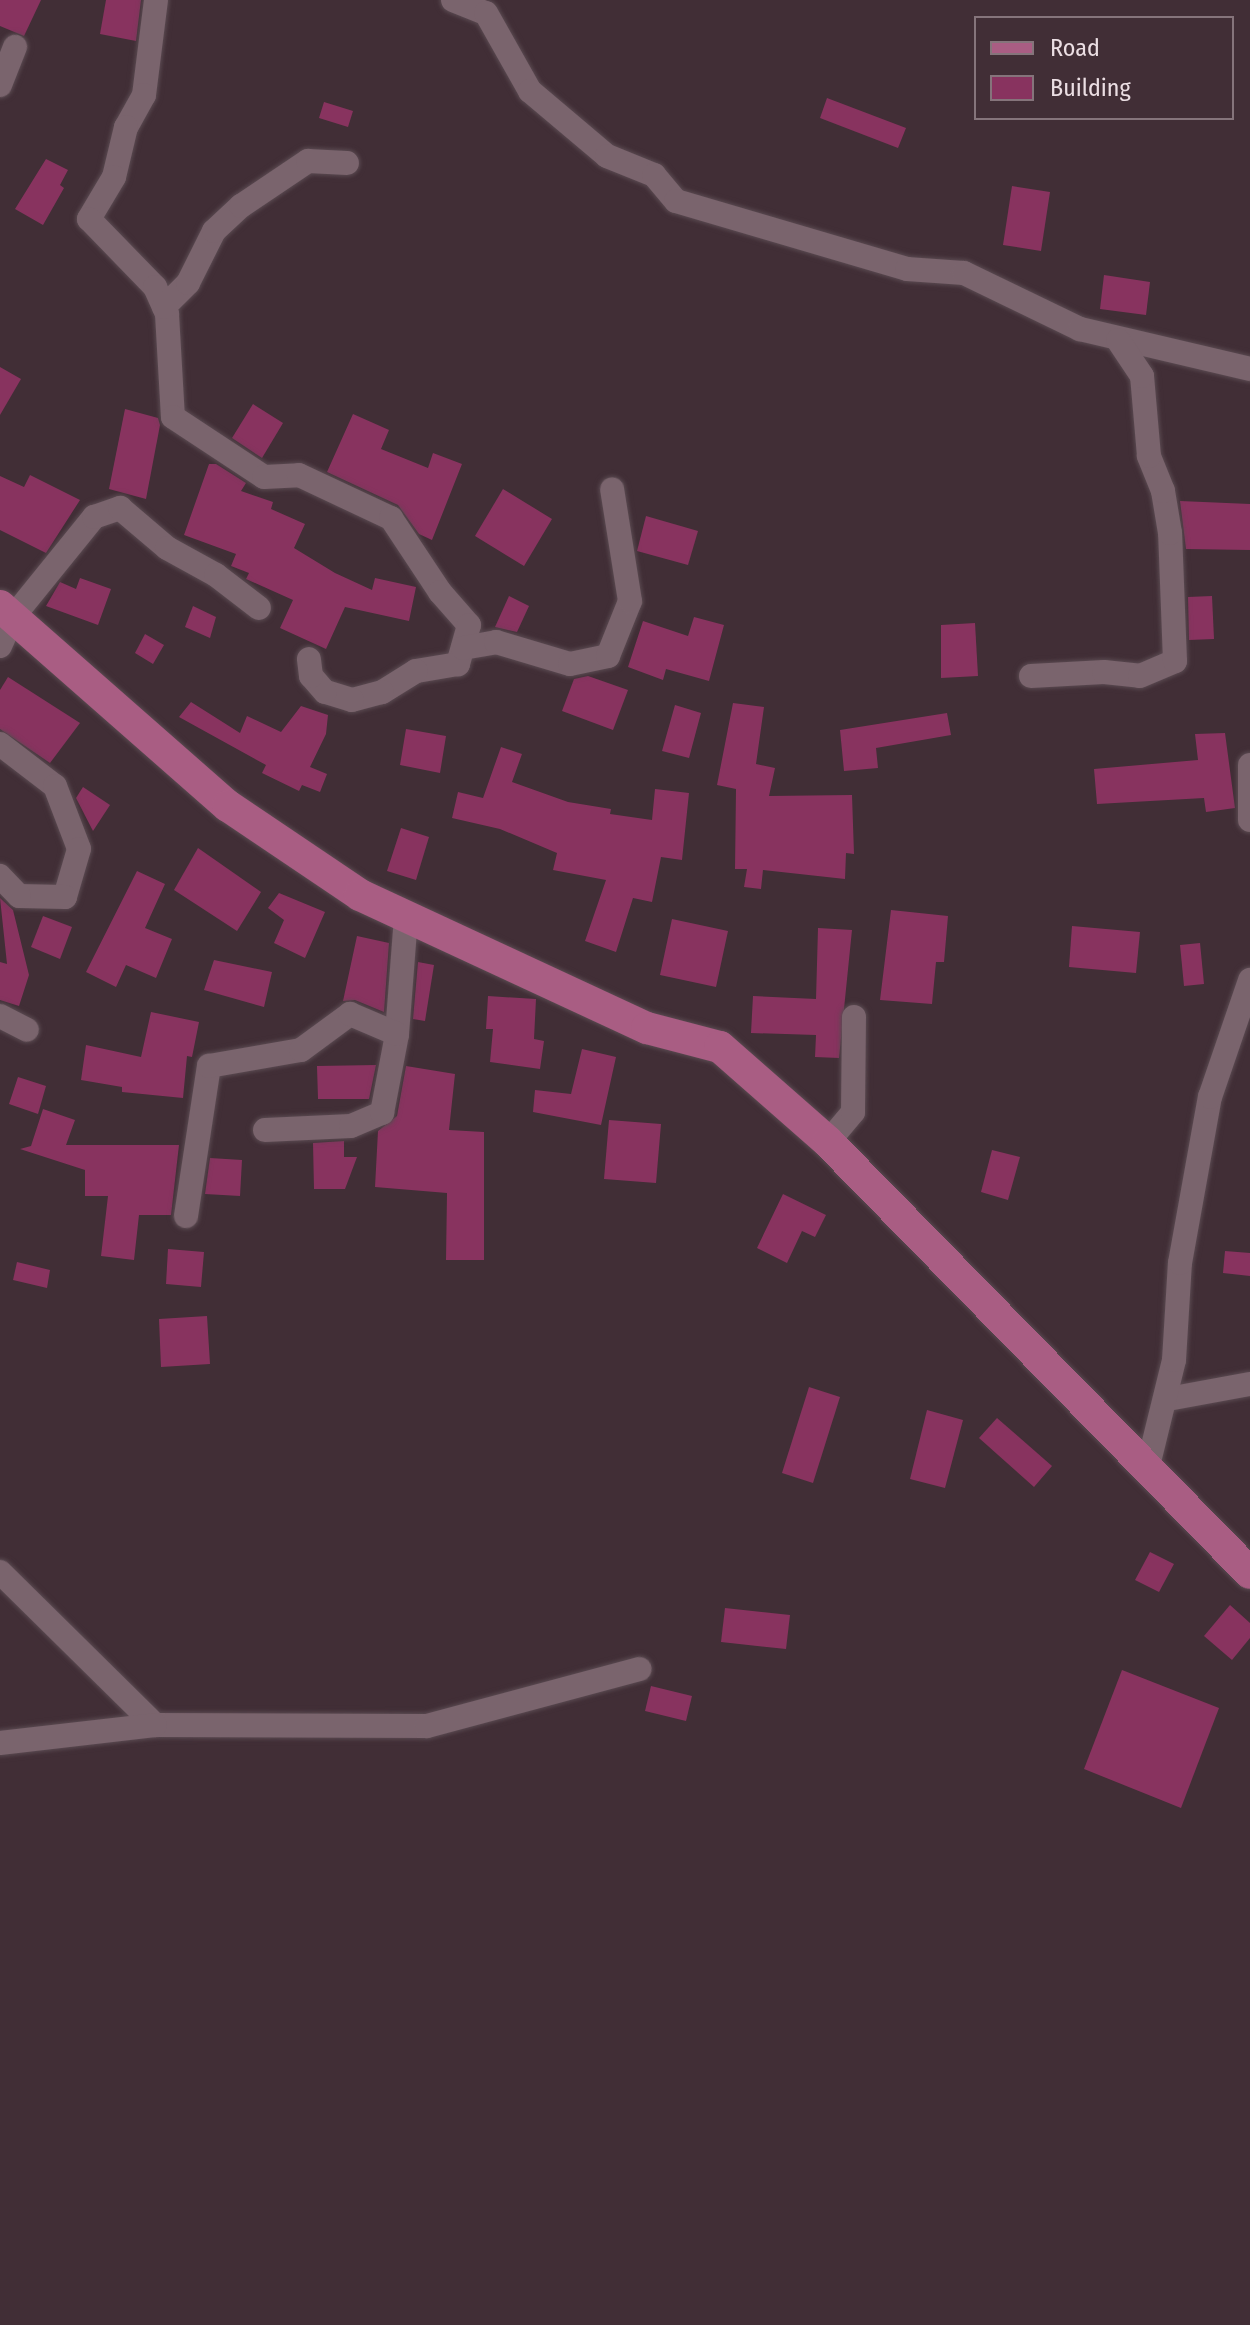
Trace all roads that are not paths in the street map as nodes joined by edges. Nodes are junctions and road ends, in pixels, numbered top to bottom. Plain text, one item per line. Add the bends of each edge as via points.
1 (156, 0) edge
2 (453, 0) edge
3 (15, 47) dead end
4 (0, 85) edge
5 (347, 163) dead end
6 (164, 307) junction
7 (1118, 340) junction
8 (1250, 369) edge
9 (612, 489) dead end
10 (259, 608) dead end
11 (4, 623) edge
12 (463, 648) junction
13 (309, 659) dead end
14 (1031, 676) dead end
15 (0, 744) edge
16 (1250, 765) edge
17 (1250, 820) edge
18 (0, 876) edge
19 (406, 918) junction
20 (1250, 980) edge
21 (0, 1016) edge
22 (854, 1017) dead end
23 (27, 1030) dead end
24 (397, 1034) junction
25 (265, 1130) dead end
26 (828, 1142) junction
27 (186, 1216) dead end
28 (1250, 1384) edge
29 (1168, 1399) junction
30 (1148, 1466) junction
31 (0, 1572) edge
32 (1250, 1573) edge
33 (640, 1669) dead end
34 (155, 1725) junction
35 (0, 1743) edge

1 - 6 street via 144,95 126,127 114,177 89,219 155,287
2 - 7 street via 486,13 530,91 607,156 654,175 676,201 907,269 964,273 1018,303
3 - 4 street
5 - 6 street via 308,161 241,206 214,231 188,283
6 - 12 street via 173,417 264,477 299,475 391,518 469,625
7 - 8 street
7 - 14 street via 1142,376 1149,456 1163,491 1170,533 1175,661 1140,676
9 - 12 street via 630,601 608,656 570,664 496,642
10 - 11 street via 216,575 167,548 120,508 94,517
11 - 19 main road via 228,806 360,895
12 - 13 street via 458,664 416,671 382,692 352,700 325,692 311,676
15 - 18 street via 55,786 79,849 65,897 19,896
16 - 17 street
19 - 24 street
19 - 26 main road via 647,1028 720,1047
20 - 29 street via 1210,1097 1180,1263
21 - 23 street
22 - 26 street via 853,1112
24 - 25 street via 382,1113 351,1126
24 - 27 street via 350,1014 301,1050 209,1066
26 - 30 main road
28 - 29 street
29 - 30 street
30 - 32 main road
31 - 34 street
33 - 34 street via 427,1726
34 - 35 street

